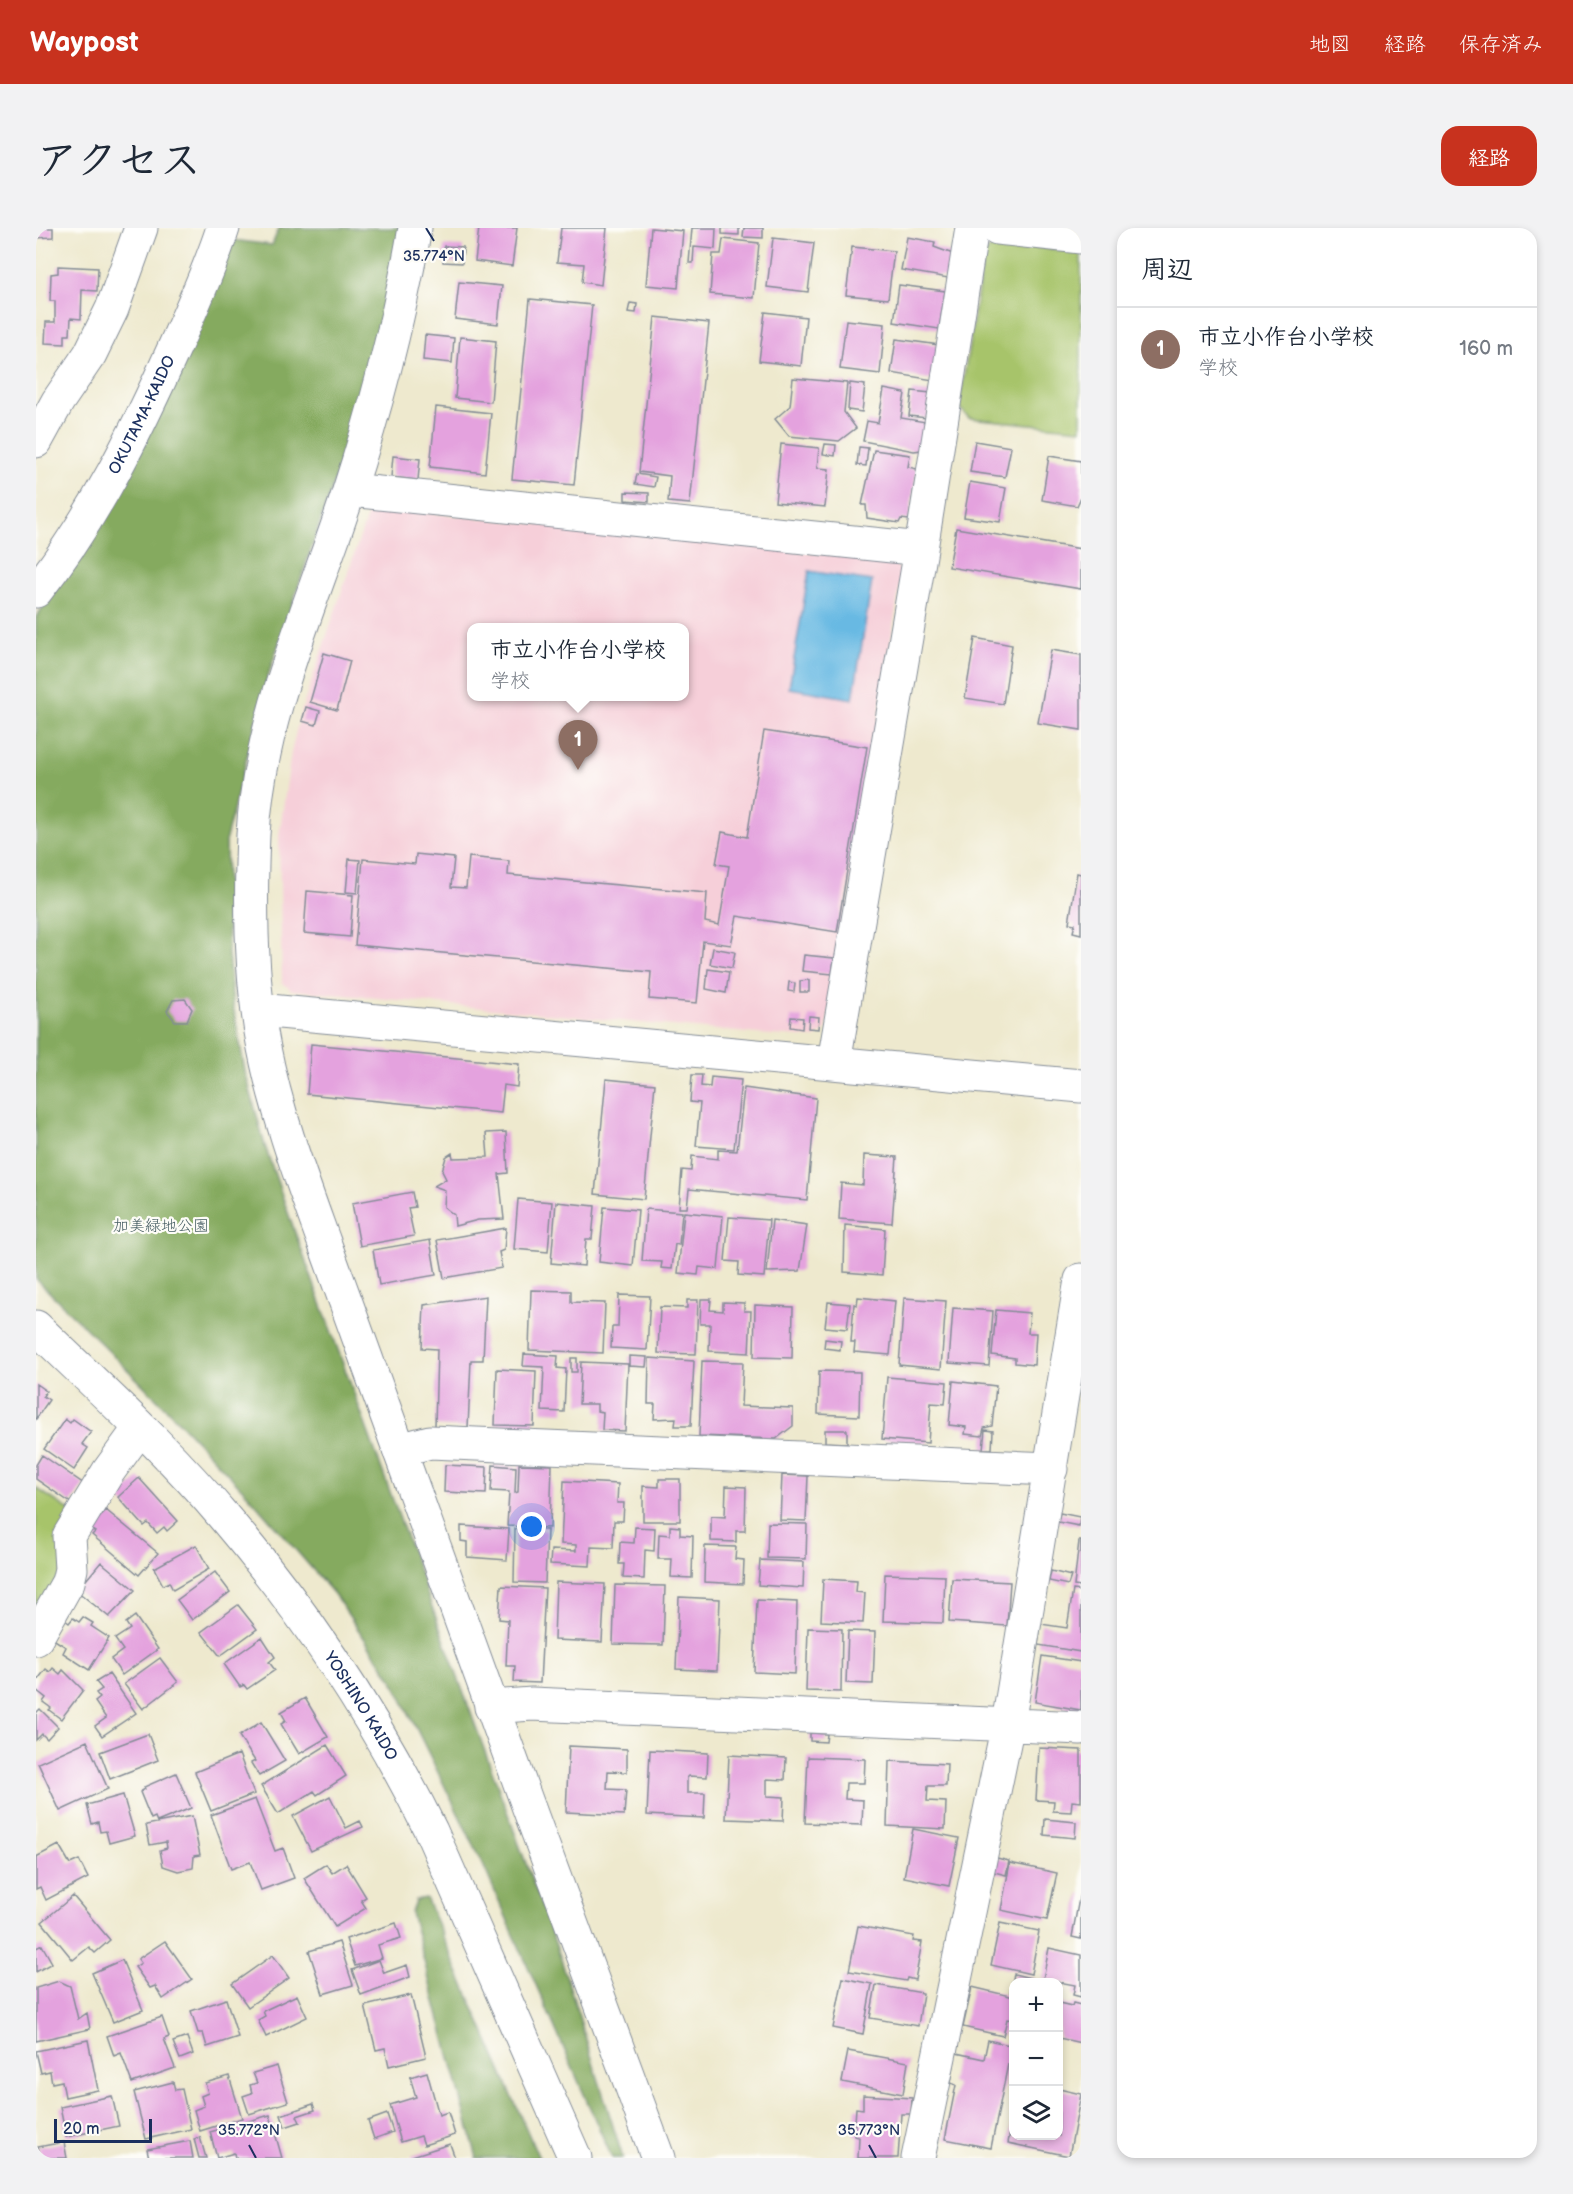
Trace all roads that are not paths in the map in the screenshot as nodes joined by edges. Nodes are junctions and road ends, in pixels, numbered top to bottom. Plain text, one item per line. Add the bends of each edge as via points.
1 (141, 228) edge
2 (222, 228) edge
3 (415, 228) edge
4 (972, 228) edge
5 (997, 228) edge
6 (1081, 237) edge
7 (36, 441) edge
8 (350, 490) junction
9 (921, 549) junction
10 (36, 591) edge
11 (258, 1010) junction
12 (834, 1062) junction
13 (1081, 1086) edge
14 (1081, 1280) edge
15 (36, 1327) edge
16 (140, 1428) junction
17 (399, 1450) junction
18 (1050, 1469) junction
19 (36, 1639) edge
20 (491, 1707) junction
21 (1008, 1724) junction
22 (1081, 1728) edge
23 (575, 2158) edge
24 (658, 2158) edge
25 (918, 2158) edge

1 - 7 street via 112,309 90,354
2 - 10 street, OKUTAMA-KAIDO via 199,292 147,408 85,517
3 - 8 street via 400,317
4 - 9 street
5 - 6 street
8 - 9 street
8 - 11 street via 283,683 263,758 253,831
9 - 12 street
11 - 12 street
11 - 17 street via 289,1145
12 - 13 street
14 - 18 street
15 - 16 street, YOSHINO KAIDO
16 - 19 street via 69,1536 68,1582
16 - 23 street, YOSHINO KAIDO via 223,1515 268,1570 358,1699 431,1831
17 - 18 street via 430,1442
17 - 20 street
18 - 21 street
20 - 21 street via 532,1704
20 - 24 street
21 - 22 street
21 - 25 street

